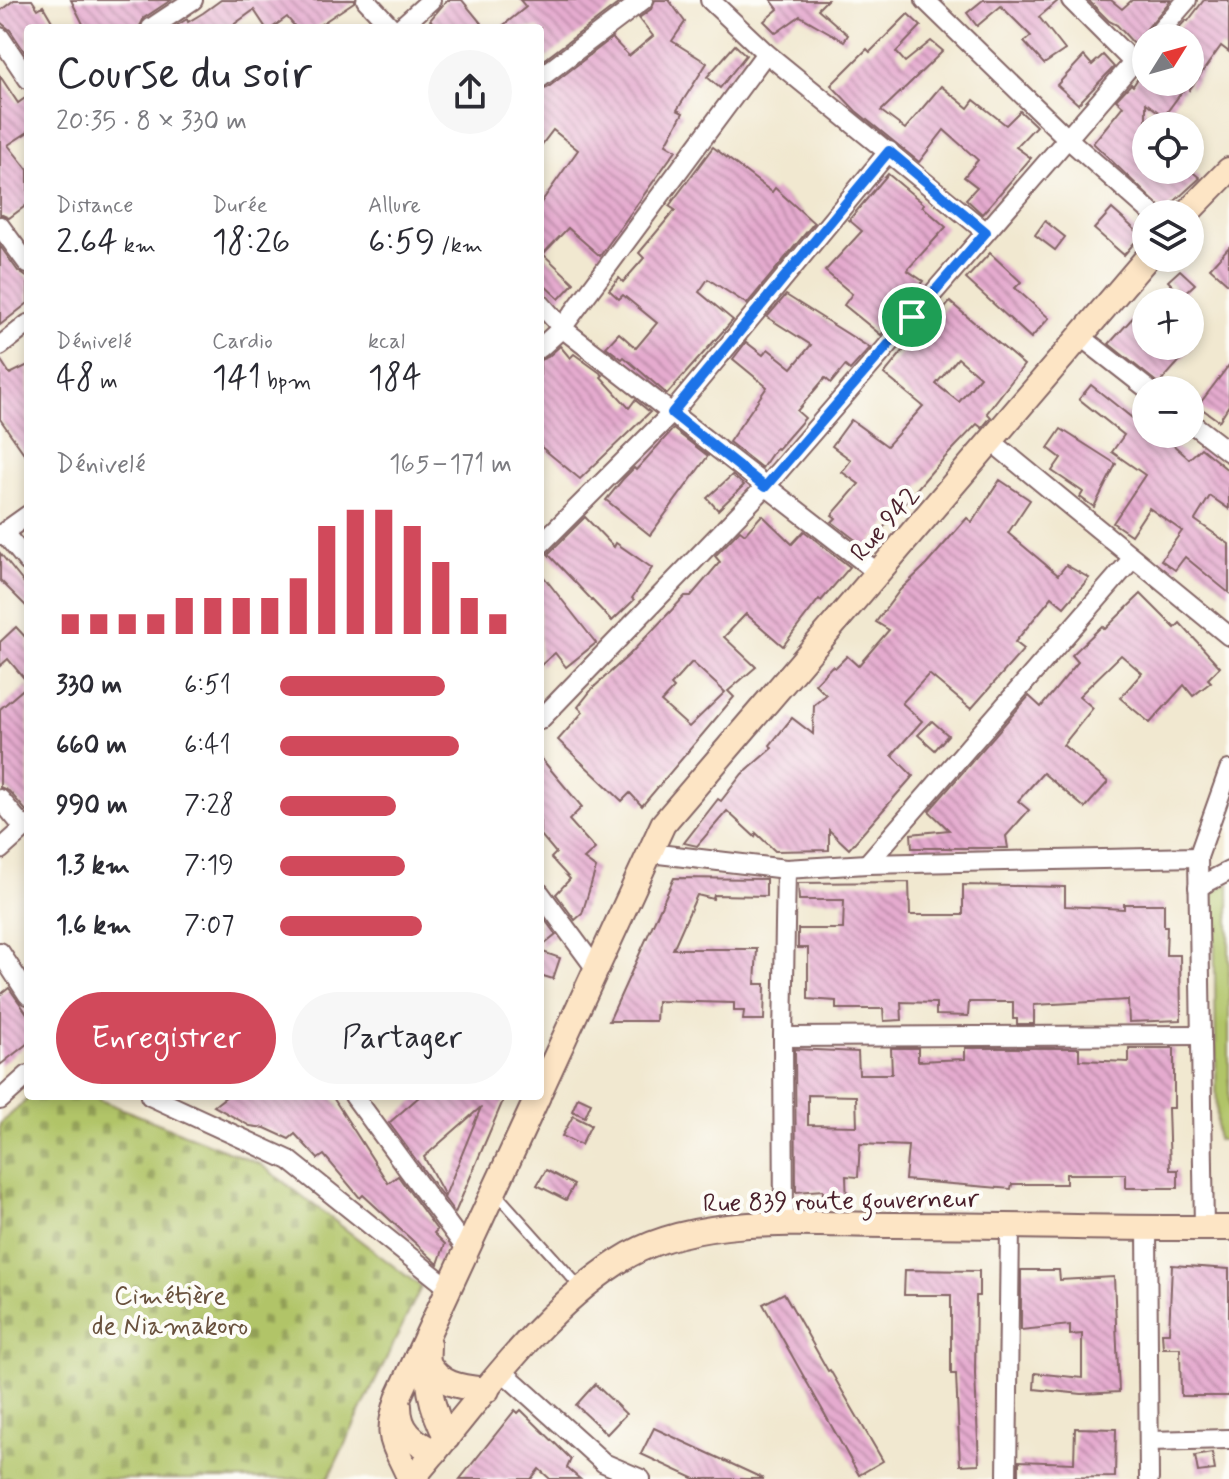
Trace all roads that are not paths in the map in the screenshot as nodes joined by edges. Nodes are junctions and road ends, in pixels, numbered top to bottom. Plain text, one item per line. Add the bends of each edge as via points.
1 (193, 0) edge
2 (366, 0) edge
3 (431, 0) edge
4 (643, 0) edge
5 (710, 0) edge
6 (925, 0) edge
7 (1071, 0) edge
8 (1187, 0) edge
9 (157, 24) edge
10 (388, 24) edge
11 (404, 24) edge
12 (1166, 24) edge
13 (0, 37) edge
14 (1132, 49) edge
15 (766, 53) junction
16 (1132, 64) edge
17 (24, 73) edge
18 (544, 75) edge
19 (1067, 138) junction
20 (889, 151) junction
21 (1229, 170) edge
22 (1137, 200) edge
23 (1200, 200) edge
24 (0, 226) edge
25 (986, 232) junction
26 (24, 259) edge
27 (1135, 272) edge
28 (544, 308) edge
29 (24, 327) edge
30 (562, 328) junction
31 (1080, 336) junction
32 (544, 344) edge
33 (0, 346) edge
34 (1132, 377) edge
35 (672, 413) junction
36 (1204, 432) edge
37 (991, 441) junction
38 (1228, 450) edge
39 (765, 487) junction
40 (24, 518) edge
41 (2, 534) edge
42 (544, 541) edge
43 (24, 558) edge
44 (1133, 558) junction
45 (878, 573) junction
46 (1229, 636) edge
47 (544, 716) edge
48 (1229, 770) edge
49 (0, 799) edge
50 (24, 824) edge
51 (24, 828) edge
52 (0, 850) edge
53 (650, 853) junction
54 (1198, 857) junction
55 (867, 864) junction
56 (786, 869) junction
57 (1229, 871) edge
58 (1198, 887) junction
59 (544, 898) edge
60 (0, 952) edge
61 (596, 969) junction
62 (24, 984) edge
63 (1201, 1035) junction
64 (783, 1037) junction
65 (24, 1079) edge
66 (544, 1079) edge
67 (0, 1100) edge
68 (159, 1100) edge
69 (357, 1100) edge
70 (534, 1100) edge
71 (494, 1191) junction
72 (784, 1225) junction
73 (1010, 1225) junction
74 (1147, 1227) junction
75 (1204, 1228) junction
76 (1229, 1228) edge
77 (467, 1250) junction
78 (581, 1289) junction
79 (446, 1294) junction
80 (427, 1361) junction
81 (495, 1381) junction
82 (399, 1396) junction
83 (1229, 1439) edge
84 (1149, 1441) junction
85 (441, 1445) junction
86 (411, 1479) edge
87 (641, 1479) edge
88 (1007, 1479) edge
89 (1149, 1479) edge

1 - 9 street
2 - 10 street
3 - 11 street
4 - 18 street
5 - 15 street
6 - 19 street
7 - 14 street
8 - 12 street
13 - 17 street
15 - 20 street
15 - 30 street
16 - 19 street
19 - 22 street
19 - 25 street
20 - 25 street
20 - 35 street
21 - 23 street
24 - 26 street
25 - 39 street
27 - 31 street, Rue 942
28 - 30 street
29 - 33 street
30 - 32 street
30 - 35 street
31 - 34 street
31 - 37 street, Rue 942
35 - 39 street
35 - 42 street
36 - 38 street
37 - 44 street
37 - 45 street, Rue 942
39 - 45 street
39 - 47 street
40 - 41 street
41 - 43 street
44 - 46 street
44 - 55 street
45 - 53 street, Rue 942 via 663,824
48 - 54 street
49 - 50 street
51 - 52 street
53 - 56 street
53 - 61 street, Rue 942
54 - 55 street
54 - 58 street
55 - 56 street
56 - 64 street
57 - 58 street
58 - 63 street
59 - 61 street
60 - 62 street
61 - 66 street, Rue 942
63 - 64 street
63 - 75 street
64 - 72 street
65 - 67 street
68 - 79 street via 289,1160
69 - 77 street
70 - 71 street, Rue 942
71 - 77 street, Rue 942
71 - 78 lane
72 - 73 street, Rue 839 route gouverneur
72 - 78 street, Rue 839 route gouverneur via 677,1235 621,1259
73 - 74 street, Rue 839 route gouverneur
73 - 88 street
74 - 75 street, Rue 839 route gouverneur
74 - 84 street
75 - 76 street, Rue 839 route gouverneur
77 - 79 street, Rue 942
78 - 81 street, Rue 839 route gouverneur
79 - 80 street
79 - 82 street
80 - 81 street via 434,1374 460,1388
80 - 85 street
81 - 85 street, Rue 839 route gouverneur
81 - 87 street via 604,1463
82 - 85 street via 404,1431 419,1444
82 - 86 street via 391,1437
83 - 84 street
84 - 89 street
85 - 86 street, Rue 839 route gouverneur

